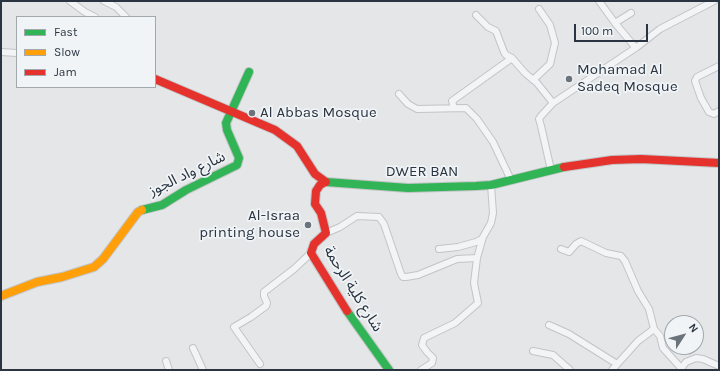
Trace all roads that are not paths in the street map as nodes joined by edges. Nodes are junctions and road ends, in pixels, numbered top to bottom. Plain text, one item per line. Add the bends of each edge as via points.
1 (104, 1) edge
2 (599, 1) edge
3 (714, 1) edge
4 (72, 2) edge
5 (539, 9) dead end
6 (631, 13) dead end
7 (476, 15) dead end
8 (92, 16) edge
9 (125, 16) edge
10 (615, 23) junction
11 (635, 47) junction
12 (1, 52) edge
13 (16, 53) edge
14 (512, 58) junction
15 (719, 66) edge
16 (249, 72) dead end
17 (156, 79) edge
18 (533, 80) junction
19 (399, 94) dead end
20 (553, 103) junction
21 (454, 108) junction
22 (232, 111) junction
23 (719, 111) edge
24 (719, 163) edge
25 (551, 170) junction
26 (511, 180) junction
27 (325, 182) junction
28 (491, 185) junction
29 (326, 233) junction
30 (482, 239) junction
31 (439, 249) dead end
32 (561, 249) dead end
33 (311, 253) junction
34 (478, 258) junction
35 (1, 296) edge
36 (549, 325) dead end
37 (654, 329) junction
38 (193, 348) dead end
39 (533, 351) dead end
40 (166, 361) dead end
41 (260, 364) dead end
42 (617, 364) junction
43 (718, 368) edge
44 (680, 369) edge
45 (169, 370) edge
46 (203, 370) edge
47 (389, 370) edge
48 (421, 370) edge
49 (570, 370) edge
50 (612, 370) edge

1 - 9 street via 116,7
2 - 10 street
3 - 11 street via 660,29
4 - 8 street
5 - 18 street via 550,25 555,43 550,64
6 - 10 street
7 - 14 street via 496,31 504,52
10 - 11 street
11 - 20 street
12 - 13 street
14 - 18 street
14 - 21 street via 452,101
15 - 23 street via 697,77 695,81 709,112 714,114
16 - 22 street, شارع واد الجوز
17 - 22 street
18 - 20 street
19 - 21 street via 408,104 418,109
20 - 25 street via 539,119
21 - 26 street via 466,108 477,119 493,142
22 - 27 street via 286,137 300,151 315,174
22 - 35 street, شارع واد الجوز via 226,126 239,158 236,166 186,190 162,205 138,212 103,259 94,267 37,282
24 - 25 street, DWER BAN via 641,159 586,163
25 - 26 street, DWER BAN
26 - 28 street, DWER BAN
27 - 28 street, DWER BAN via 408,188
27 - 29 street, شارع كلية الرحمة via 316,191 315,204 321,212
28 - 30 street via 493,213
29 - 33 street, شارع كلية الرحمة via 314,244
29 - 34 street via 357,216 379,217 384,224 403,277 425,272 457,259
30 - 31 street via 458,247
30 - 34 street
32 - 37 street via 569,252 581,241 606,253 621,256 649,309
33 - 41 street via 264,292 266,306 234,327
33 - 47 street, شارع كلية الرحمة
34 - 48 street via 474,283 478,303 455,323 424,338 422,345 433,358 432,363
36 - 42 street via 569,334
37 - 42 street via 638,341
37 - 44 street via 660,336 663,348
38 - 46 street
39 - 49 street via 553,355
40 - 45 street
42 - 50 street
43 - 44 street via 704,359 696,358 686,362

